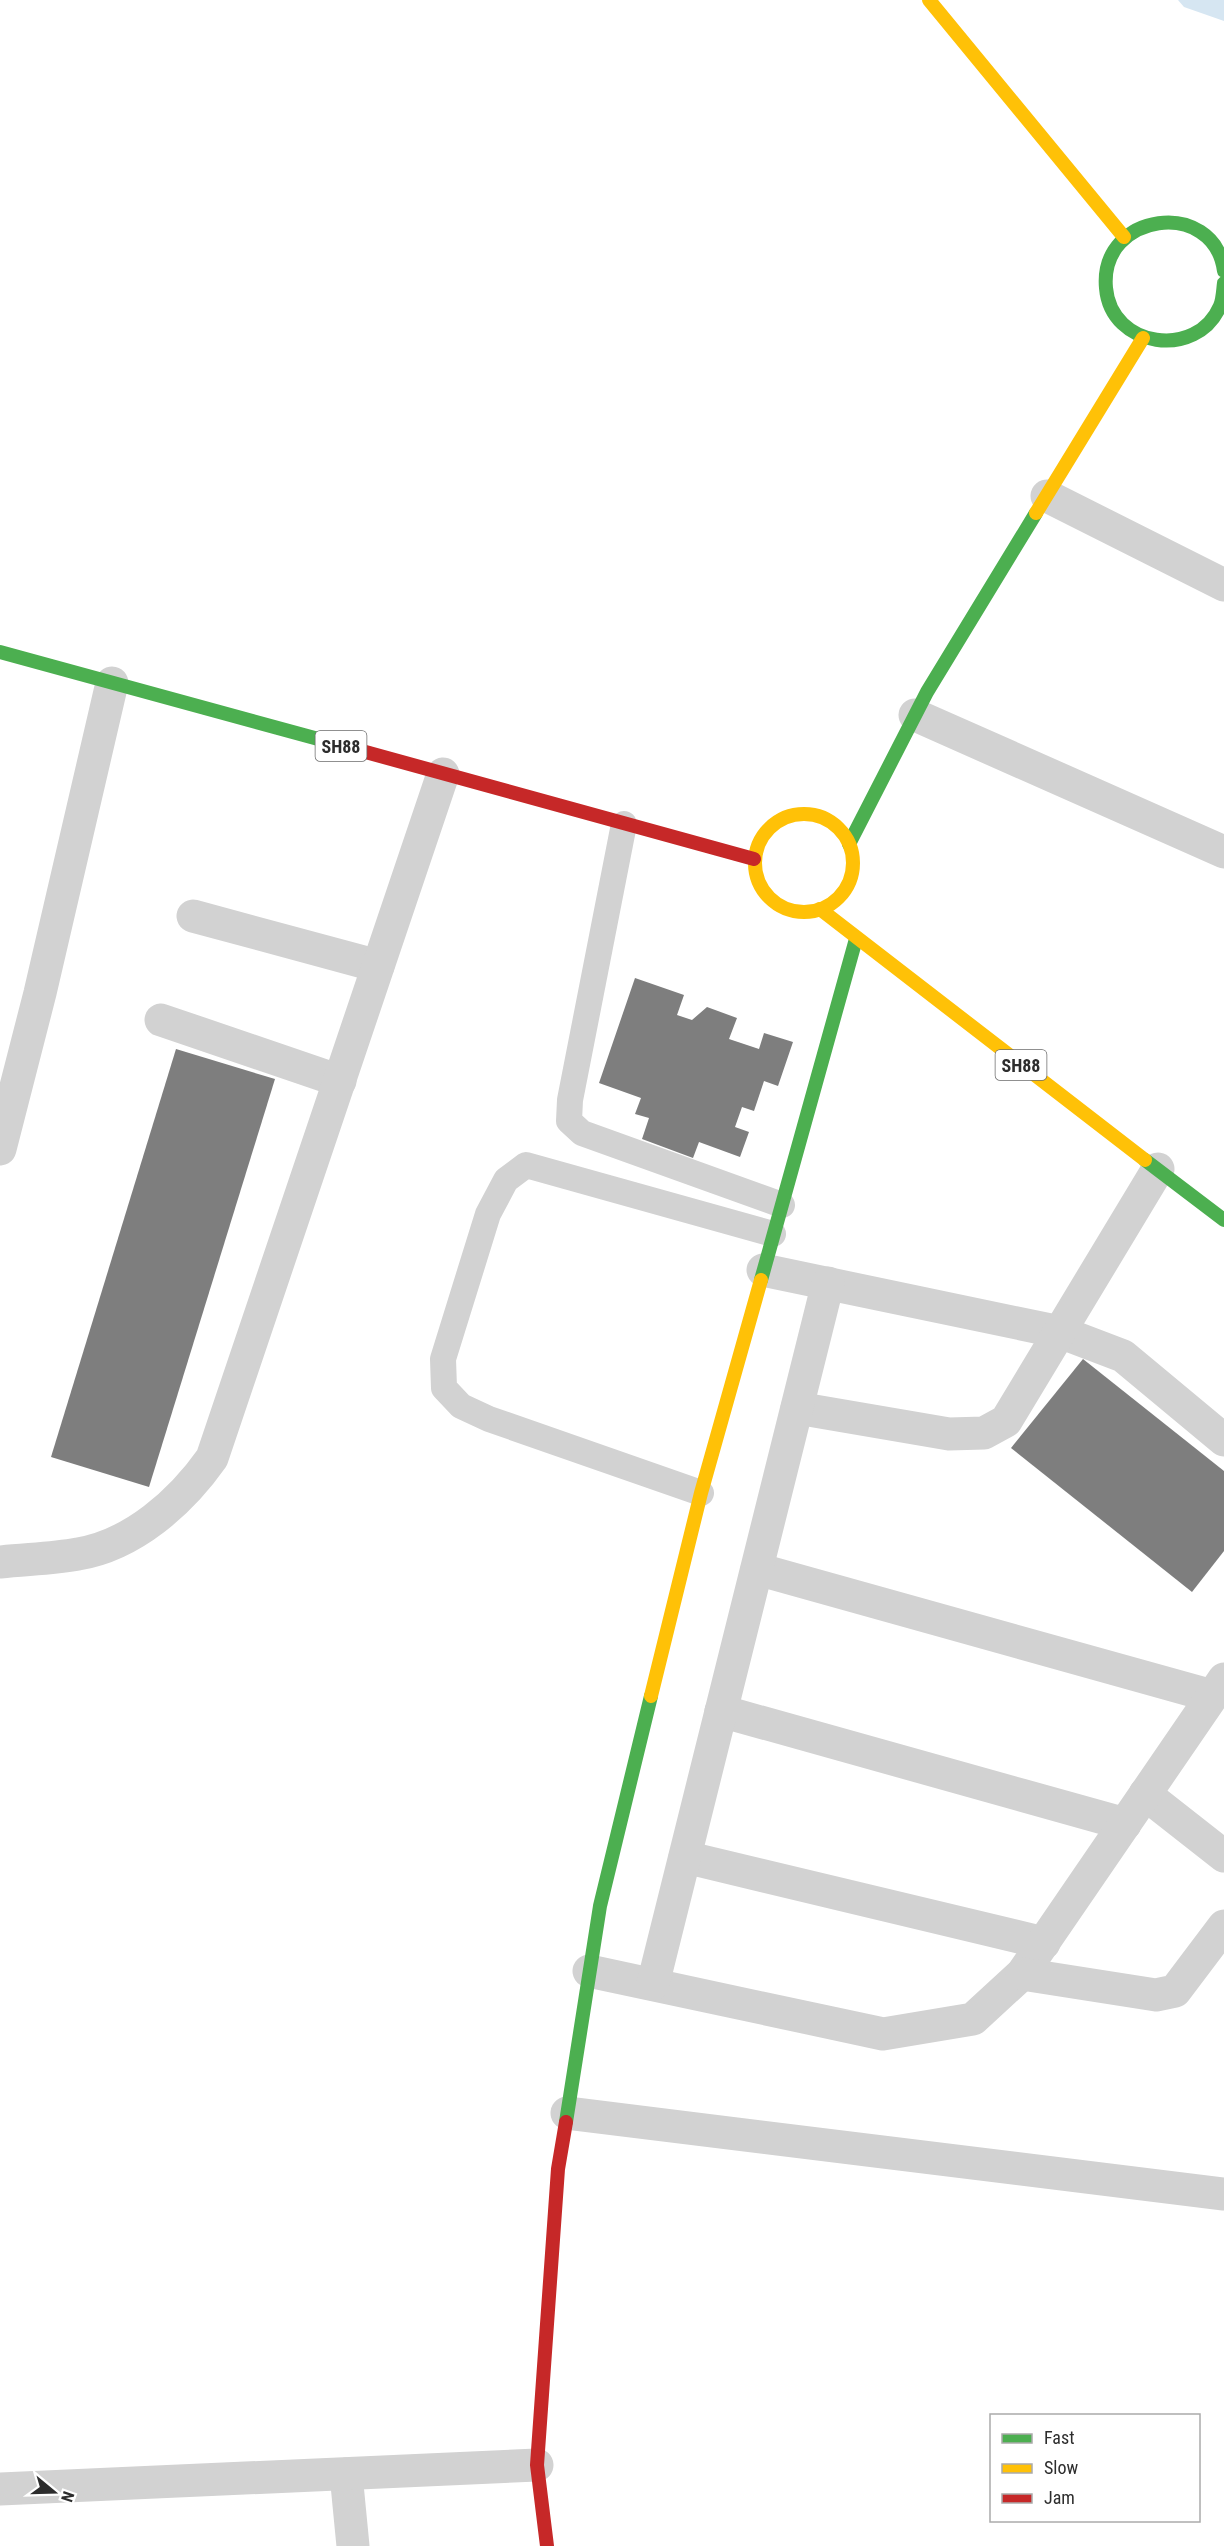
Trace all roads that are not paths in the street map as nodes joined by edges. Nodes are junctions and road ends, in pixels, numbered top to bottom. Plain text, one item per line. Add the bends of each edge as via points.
1 (929, 0) edge
2 (1124, 237) junction
3 (1222, 251) edge
4 (1224, 271) edge
5 (1224, 283) edge
6 (1216, 326) edge
7 (1143, 338) junction
8 (1047, 496) junction
9 (1224, 585) edge
10 (0, 652) edge
11 (112, 683) junction
12 (915, 715) junction
13 (443, 774) junction
14 (624, 824) junction
15 (849, 844) junction
16 (1224, 852) edge
17 (754, 859) junction
18 (820, 909) junction
19 (193, 916) dead end
20 (856, 939) junction
21 (378, 966) junction
22 (161, 1020) dead end
23 (340, 1081) junction
24 (0, 1149) edge
25 (1158, 1169) junction
26 (782, 1204) junction
27 (1224, 1220) edge
28 (773, 1234) junction
29 (763, 1270) junction
30 (828, 1283) junction
31 (1060, 1332) junction
32 (797, 1408) junction
33 (1224, 1440) edge
34 (701, 1493) junction
35 (0, 1562) edge
36 (757, 1569) junction
37 (1218, 1688) edge
38 (721, 1711) junction
39 (1145, 1794) junction
40 (1125, 1824) junction
41 (685, 1857) junction
42 (1224, 1857) edge
43 (1224, 1926) edge
44 (1044, 1942) junction
45 (590, 1971) junction
46 (1022, 1974) junction
47 (653, 1984) junction
48 (567, 2114) junction
49 (1224, 2194) edge
50 (537, 2465) junction
51 (346, 2474) junction
52 (0, 2489) edge
53 (353, 2546) edge
54 (547, 2546) edge

1 - 2 main road
2 - 3 main road via 1138,227 1173,221 1204,235
2 - 7 main road via 1107,267 1108,301 1116,316
3 - 4 main road
5 - 6 main road
6 - 7 main road via 1179,340
7 - 8 main road
8 - 9 street
8 - 12 main road
10 - 11 main road, SH88
11 - 13 main road, SH88
11 - 24 street
12 - 15 main road
12 - 16 street
13 - 14 main road, SH88
13 - 21 street
14 - 17 main road, SH88
14 - 26 lane via 569,1121 582,1133
15 - 17 main road via 828,819 797,814 780,819 768,829
15 - 18 main road via 852,875 834,902
17 - 18 main road via 762,890 773,902 788,910
18 - 20 main road, SH88
19 - 21 street
20 - 25 main road, SH88
20 - 26 main road
21 - 23 street
22 - 23 street
23 - 35 street via 212,1458 193,1485 155,1519 113,1544 79,1554
25 - 27 main road, SH88
25 - 31 street
26 - 28 main road
28 - 29 main road
28 - 34 lane via 526,1165 506,1180 488,1214 443,1359 444,1388 461,1406
29 - 30 street
29 - 34 main road
30 - 31 street
30 - 32 street
31 - 32 street via 1006,1421 984,1433 949,1434
31 - 33 street via 1123,1356
32 - 36 street
34 - 45 main road via 600,1906
36 - 37 street
36 - 38 street
37 - 39 street
38 - 40 street
38 - 41 street
39 - 40 street
39 - 42 street
40 - 44 street
41 - 44 street
41 - 47 street
43 - 46 street via 1175,1991 1156,1995
44 - 46 street
45 - 47 street
45 - 48 main road
46 - 47 street via 973,2019 882,2034
48 - 49 street
48 - 50 main road via 558,2169
50 - 51 street
50 - 54 main road
51 - 52 street
51 - 53 street

